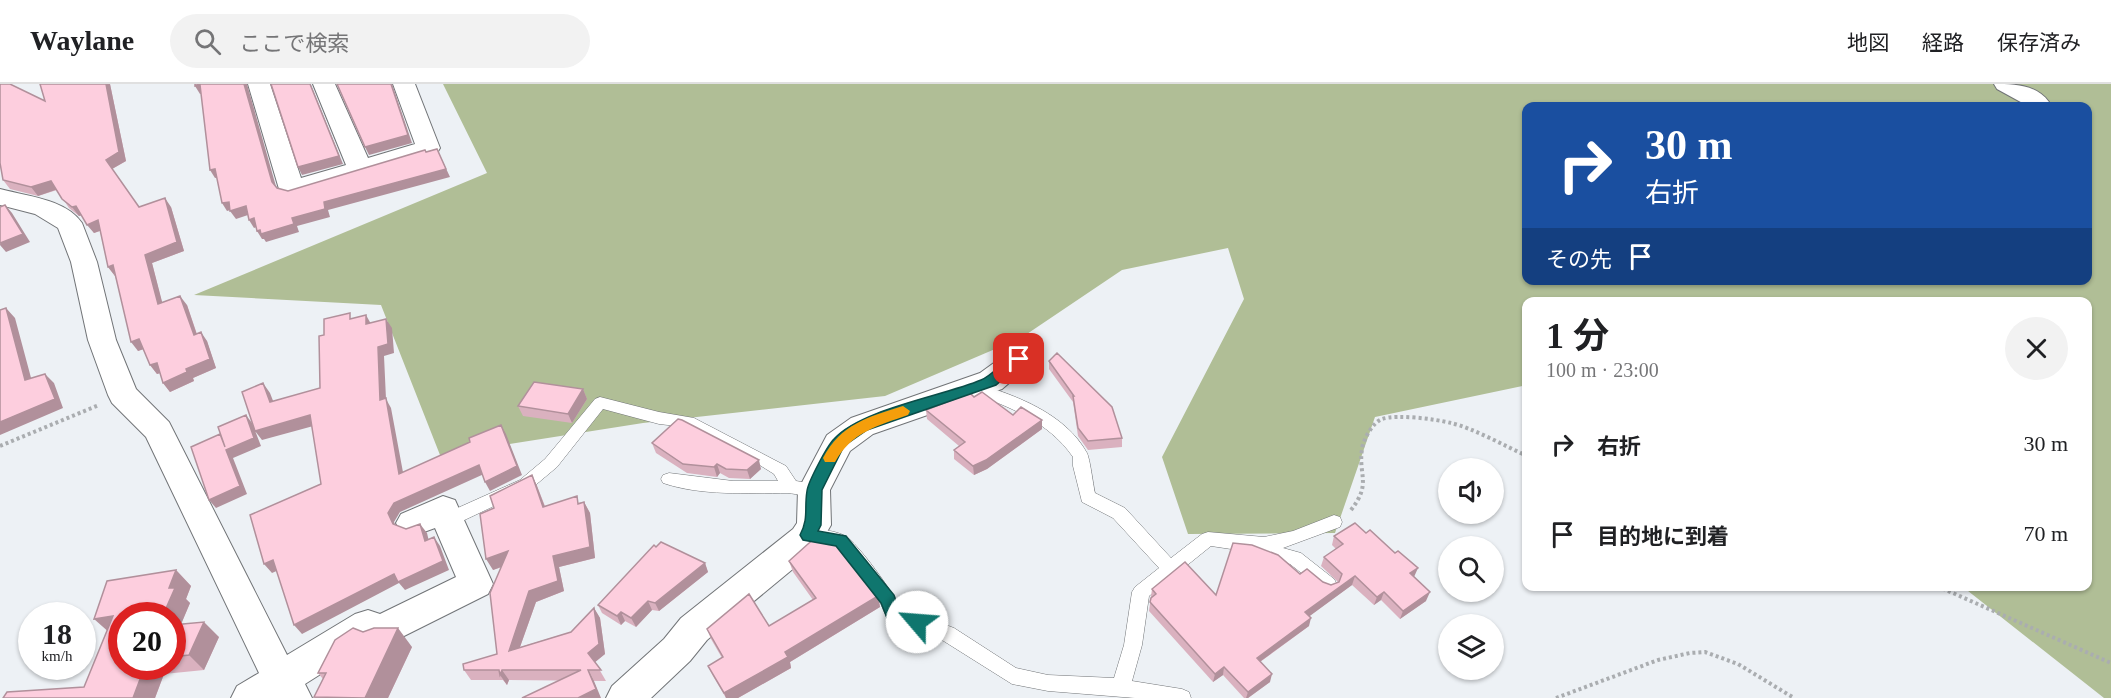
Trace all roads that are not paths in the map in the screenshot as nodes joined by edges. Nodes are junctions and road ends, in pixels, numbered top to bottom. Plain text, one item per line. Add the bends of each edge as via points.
1 (260, 84) edge
2 (324, 84) edge
3 (404, 84) edge
4 (2005, 84) edge
5 (2037, 102) dead end
6 (360, 169) junction
7 (0, 197) edge
8 (1019, 359) dead end
9 (975, 388) junction
10 (669, 478) dead end
11 (803, 488) junction
12 (448, 520) junction
13 (1334, 522) road end
14 (413, 523) dead end
15 (808, 535) junction
16 (1253, 545) junction
17 (1170, 569) junction
18 (1328, 584) edge
19 (1121, 687) junction
20 (287, 688) edge
21 (250, 698) edge
22 (625, 698) edge
23 (1182, 698) edge

1 - 6 street via 292,189
2 - 6 street
3 - 6 street via 428,148
4 - 5 street
7 - 20 street via 44,208 69,223 84,262 102,340 123,395 158,430
8 - 9 street
9 - 11 street via 862,426 838,443
9 - 17 lane via 1048,419 1062,431 1081,456 1088,497 1119,513
10 - 11 lane via 743,488
11 - 12 lane via 764,460 689,422 600,403 551,463 526,484
11 - 15 street via 814,525
12 - 14 street via 443,509
12 - 20 street via 476,584 377,632 368,625
13 - 16 lane via 1294,538
15 - 19 lane via 841,541 888,600 893,614 948,634 1012,676 1048,683
15 - 22 street via 693,629 677,650
16 - 17 lane via 1208,539
16 - 18 lane via 1295,558
17 - 19 lane via 1141,592 1133,645
19 - 23 lane
20 - 21 street

